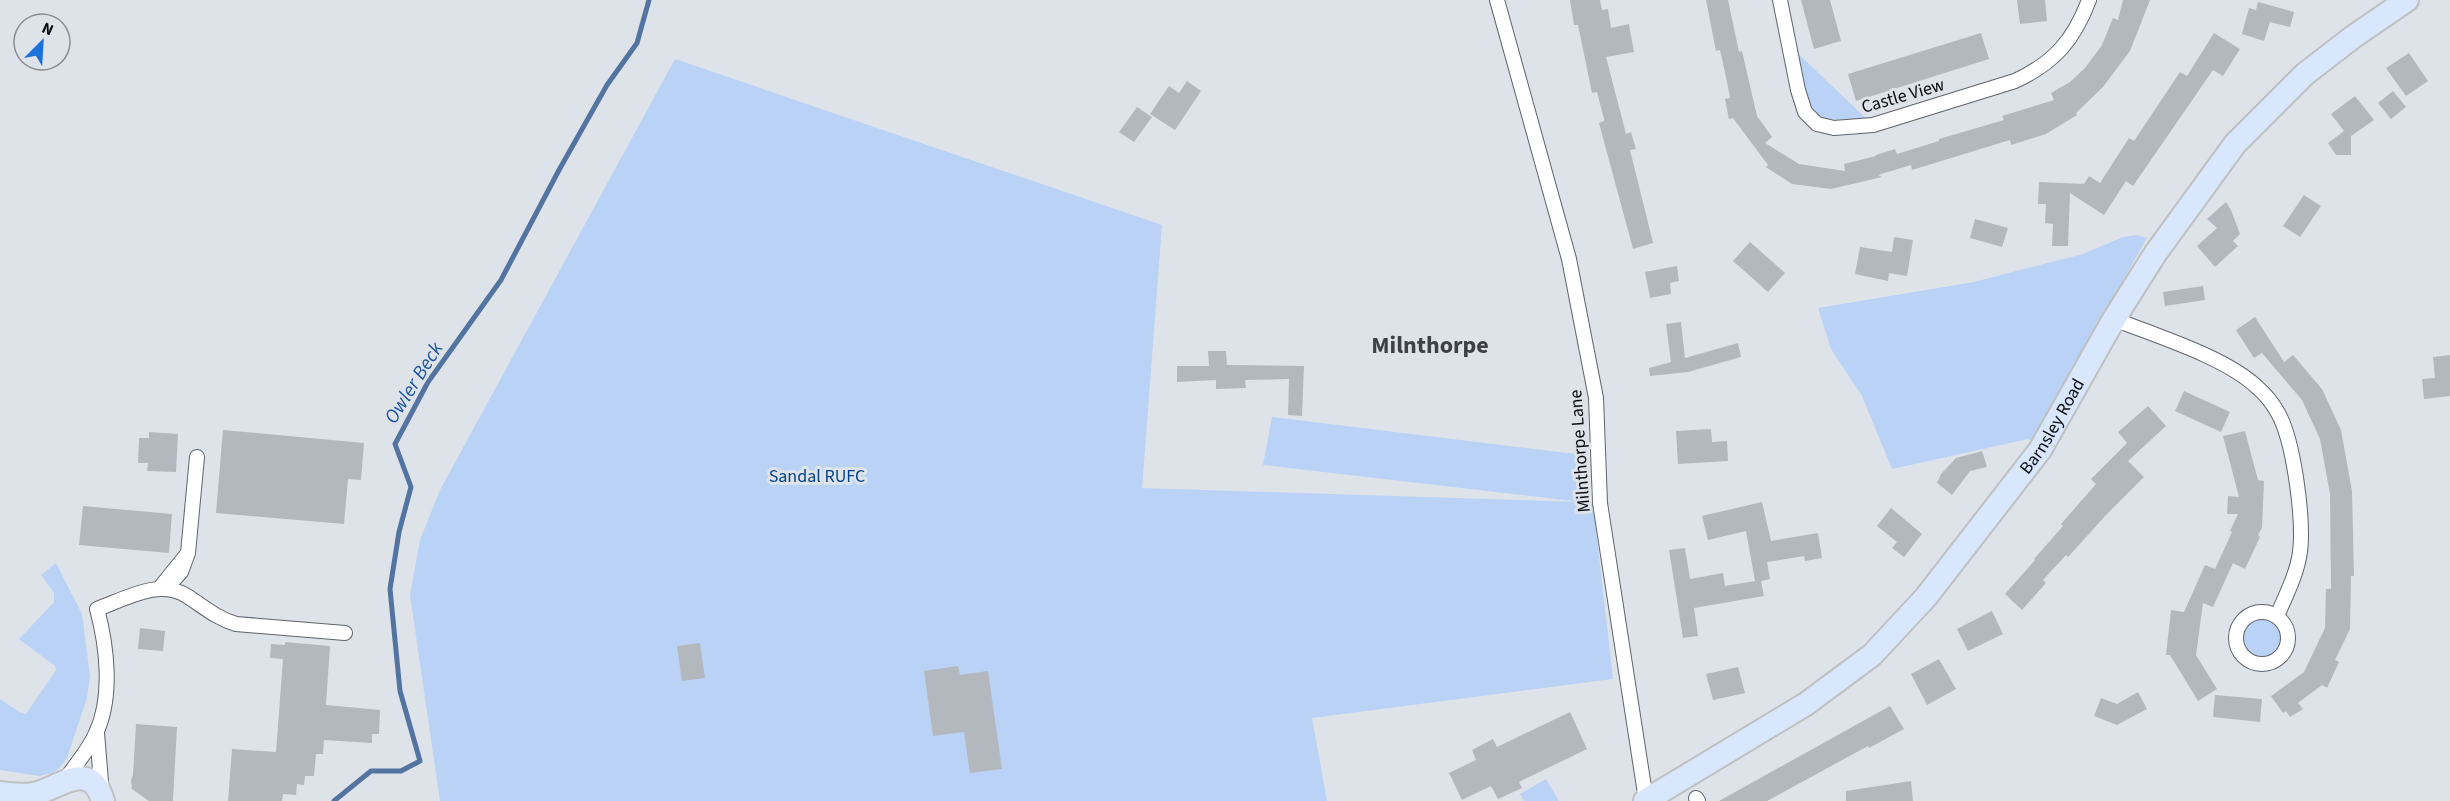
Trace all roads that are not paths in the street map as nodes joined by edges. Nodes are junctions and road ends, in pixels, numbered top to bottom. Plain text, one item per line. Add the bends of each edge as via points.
1 (1497, 0) edge
2 (1780, 0) edge
3 (2089, 0) edge
4 (2402, 1) edge
5 (2114, 319) junction
6 (197, 457) dead end
7 (163, 589) junction
8 (2277, 616) dead end
9 (345, 633) dead end
10 (97, 733) junction
11 (63, 781) junction
12 (0, 794) edge
13 (103, 799) edge
14 (48, 801) edge
15 (1646, 801) edge

1 - 15 street, Milnthorpe Lane via 1569,259 1596,398 1600,503
2 - 3 street, Castle View via 1805,112 1817,124 1834,128 1873,125 2015,81 2038,70 2071,38
4 - 5 main road, Barnsley Road via 2305,75 2235,144 2163,242
5 - 8 street via 2229,367 2258,387 2278,413 2289,446 2302,517 2300,553
5 - 15 main road, Barnsley Road via 2040,450 1926,597 1872,655 1806,704
6 - 7 street via 188,553
7 - 9 street via 186,595 220,619 236,624
7 - 10 street via 150,589 97,609 108,670
10 - 11 street
10 - 13 street
11 - 12 main road via 32,795
11 - 13 main road via 76,778 90,782
11 - 14 main road

